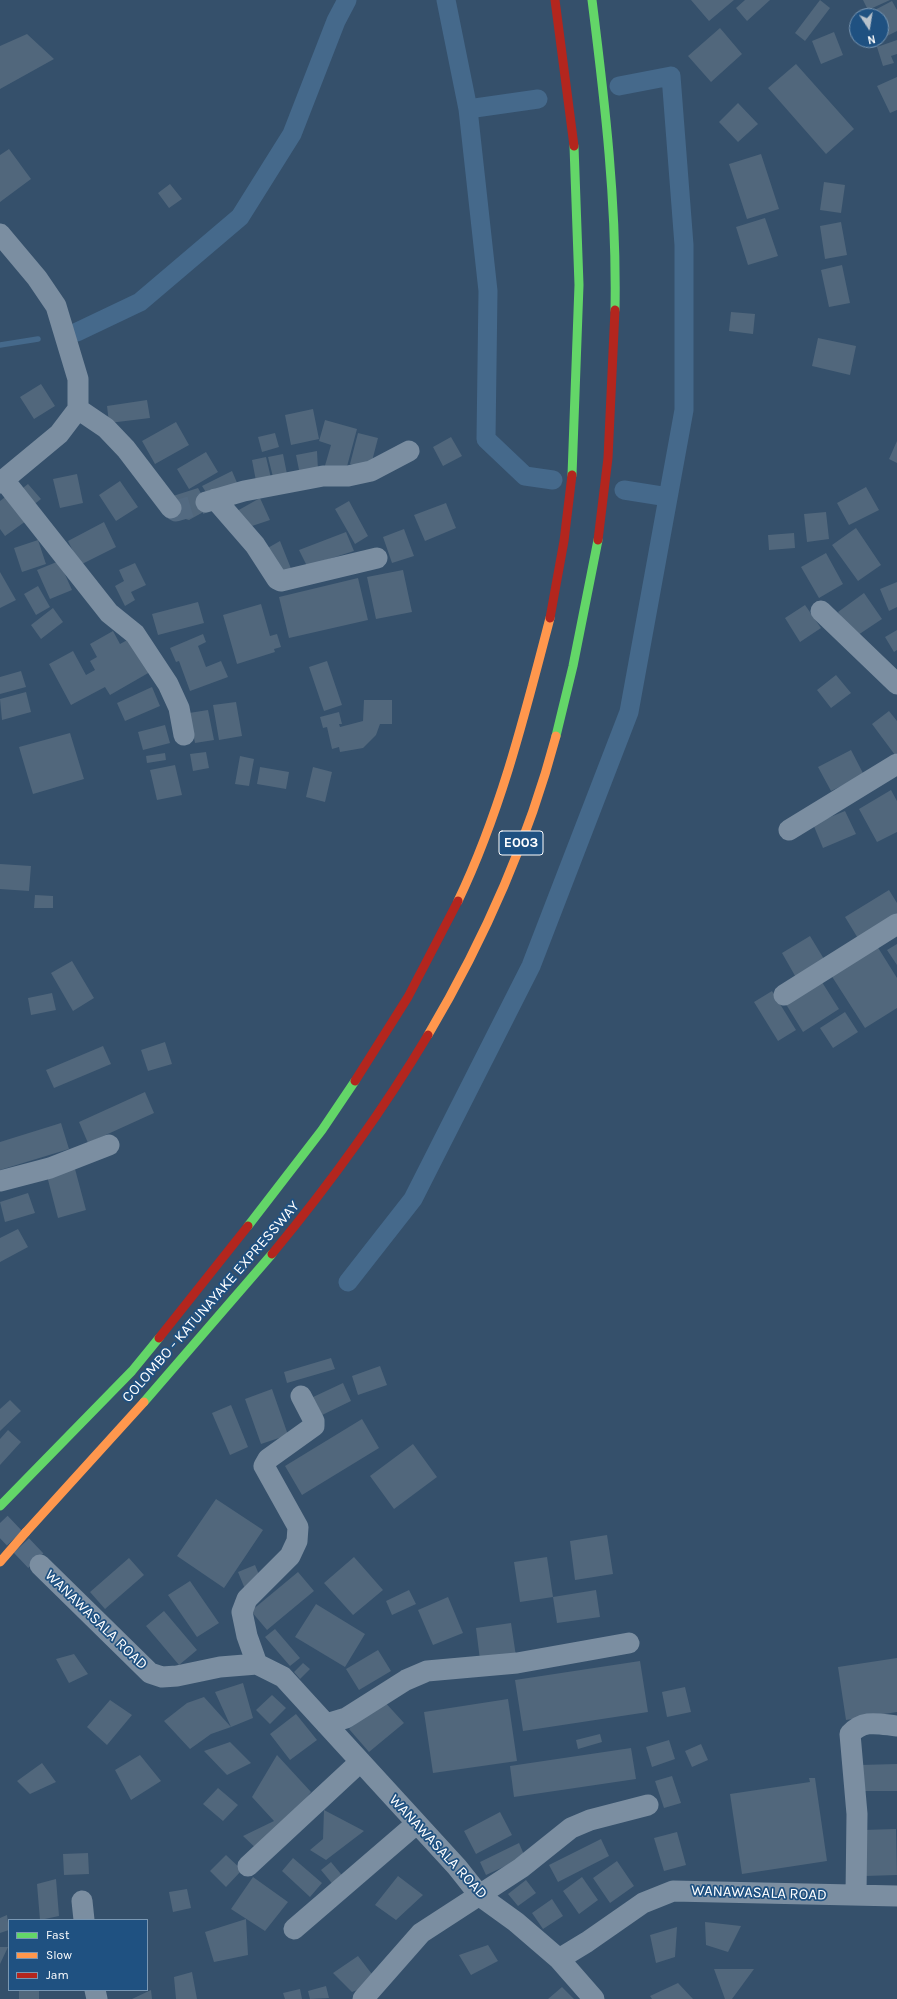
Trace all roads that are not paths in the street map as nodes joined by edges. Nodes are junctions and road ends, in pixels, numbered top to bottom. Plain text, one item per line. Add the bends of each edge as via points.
1 (555, 0) edge
2 (592, 0) edge
3 (0, 234) edge
4 (78, 409) junction
5 (409, 451) dead end
6 (2, 481) edge
7 (171, 508) dead end
8 (377, 558) dead end
9 (821, 611) dead end
10 (897, 684) edge
11 (184, 735) dead end
12 (897, 764) edge
13 (789, 830) dead end
14 (897, 924) edge
15 (784, 995) dead end
16 (109, 1146) dead end
17 (0, 1181) edge
18 (301, 1396) dead end
19 (0, 1506) edge
20 (0, 1562) edge
21 (40, 1565) tunnel mouth
22 (629, 1643) dead end
23 (257, 1664) junction
24 (326, 1724) junction
25 (897, 1726) edge
26 (360, 1762) junction
27 (648, 1805) dead end
28 (416, 1824) junction
29 (248, 1866) dead end
30 (856, 1895) junction
31 (480, 1896) junction
32 (897, 1896) edge
33 (294, 1929) dead end
34 (559, 1959) junction
35 (363, 1999) edge
36 (594, 1999) edge

1 - 19 highway, COLOMBO - KATUNAYAKE EXPRESSWAY / E003 via 574,147 579,285 573,465 552,610 519,737 492,819 471,874 447,925 365,1067 322,1130 215,1270 132,1371
2 - 20 highway, COLOMBO - KATUNAYAKE EXPRESSWAY / E003, bridge via 606,121 614,223 614,344 606,482 596,554 566,698 548,766 518,853 471,959 421,1048 352,1152 242,1292
3 - 4 street via 37,278 56,306 78,379
4 - 6 street via 59,434
4 - 7 street via 106,428 126,449
5 - 8 street via 371,471 348,476 323,476 244,491 211,501 255,545 277,579 281,581
6 - 11 street via 109,613 135,634 168,684 179,708
9 - 10 street
12 - 13 street
14 - 15 street
16 - 17 street via 50,1168
18 - 23 street via 314,1420 314,1426 268,1459 264,1466 298,1527 297,1541 290,1556 247,1599 242,1612
21 - 23 street, WANAWASALA ROAD via 150,1673 162,1677 177,1676 220,1667
22 - 24 street via 517,1663 427,1671 406,1680 346,1718
23 - 24 street, WANAWASALA ROAD via 283,1677
24 - 26 street, WANAWASALA ROAD
25 - 30 street via 869,1723 857,1727 850,1734 857,1814
26 - 28 street, WANAWASALA ROAD
26 - 29 street
27 - 31 street via 590,1820 571,1828 521,1868
28 - 31 street, WANAWASALA ROAD via 457,1867
28 - 33 street
30 - 32 street, WANAWASALA ROAD
30 - 34 street, WANAWASALA ROAD via 673,1890 643,1903
31 - 34 street, WANAWASALA ROAD via 516,1922
31 - 35 street via 421,1933
34 - 36 street

